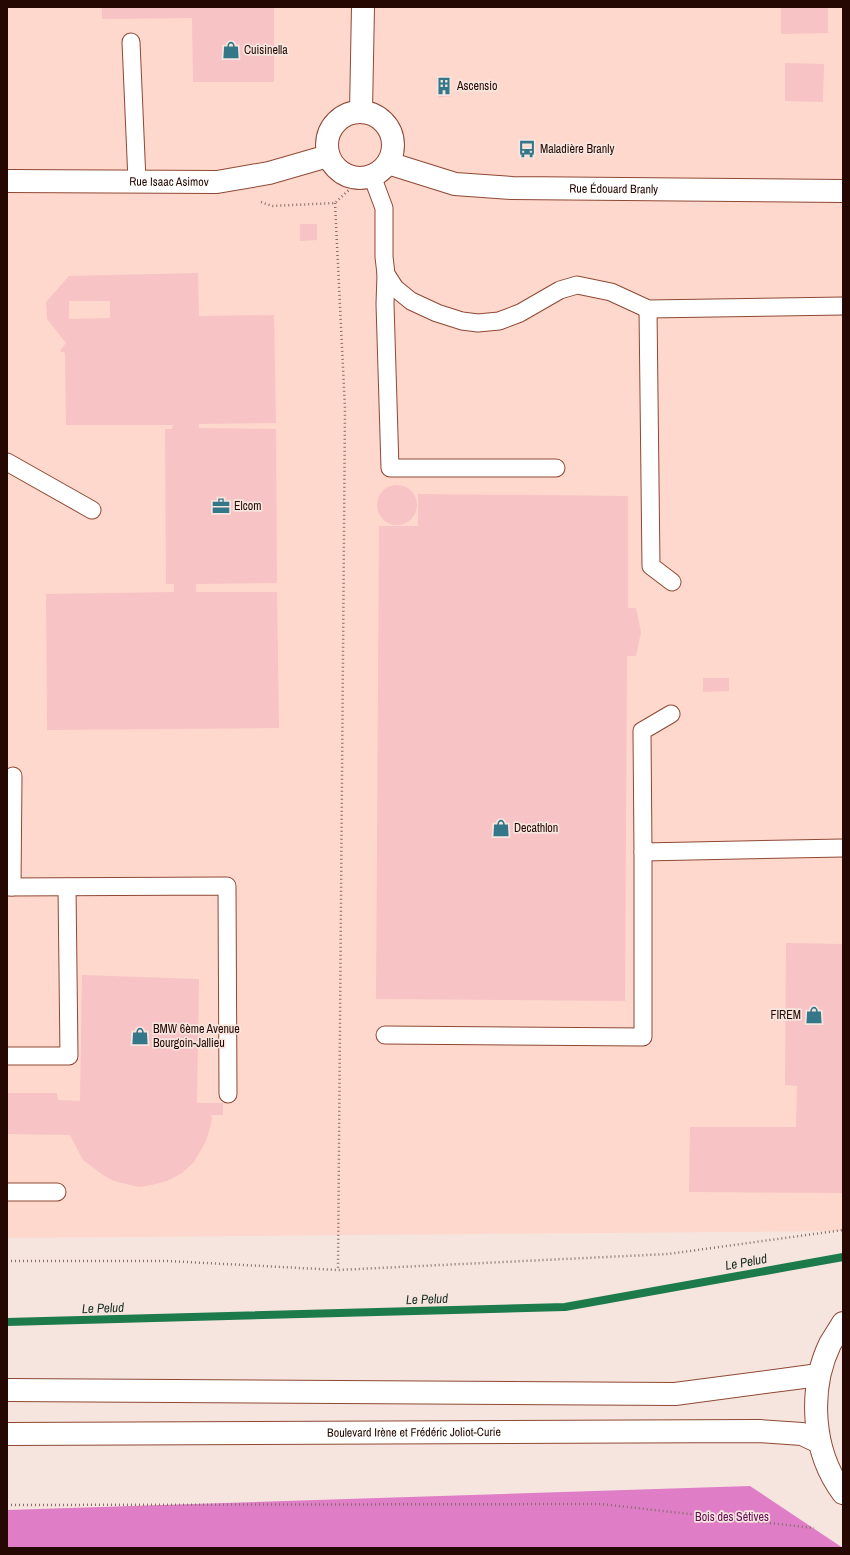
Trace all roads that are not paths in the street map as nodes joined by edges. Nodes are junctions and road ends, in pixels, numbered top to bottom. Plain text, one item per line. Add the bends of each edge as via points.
1 (363, 7) edge
2 (131, 42) dead end
3 (361, 111) junction
4 (328, 156) junction
5 (374, 173) junction
6 (7, 181) edge
7 (137, 181) junction
8 (843, 191) edge
9 (386, 274) junction
10 (843, 306) edge
11 (648, 309) junction
12 (7, 462) edge
13 (556, 468) dead end
14 (92, 510) dead end
15 (672, 582) dead end
16 (671, 714) dead end
17 (13, 776) dead end
18 (843, 848) edge
19 (643, 852) junction
20 (9, 887) edge
21 (67, 887) junction
22 (385, 1035) dead end
23 (7, 1056) edge
24 (228, 1094) dead end
25 (7, 1192) edge
26 (57, 1192) dead end
27 (843, 1323) edge
28 (820, 1375) junction
29 (7, 1390) edge
30 (7, 1434) edge
31 (819, 1442) junction
32 (843, 1493) edge

1 - 3 main road
2 - 7 lane
3 - 4 main road via 350,113 332,125 327,135
3 - 5 main road via 380,118 392,134 392,154
4 - 5 main road via 333,166 351,178
4 - 7 main road, Rue Isaac Asimov via 269,173 217,182
5 - 8 main road, Rue Édouard Branly via 406,170 454,184 512,188
5 - 9 lane via 384,208
6 - 7 main road, Rue Isaac Asimov
9 - 11 lane via 395,288 411,301 462,321 499,321 520,314 560,290 577,285 611,292
9 - 13 lane via 390,468
10 - 11 lane
11 - 15 lane via 651,566
12 - 14 lane
16 - 19 lane via 642,731
17 - 20 lane
18 - 19 lane
19 - 22 lane via 644,1037
20 - 21 lane
21 - 23 lane via 69,1056
21 - 24 lane via 227,886
25 - 26 lane
27 - 28 main road via 830,1345
28 - 29 main road via 675,1394
28 - 31 main road via 816,1408
30 - 31 main road, Boulevard Irène et Frédéric Joliot-Curie via 759,1431 802,1434
31 - 32 main road via 834,1481

